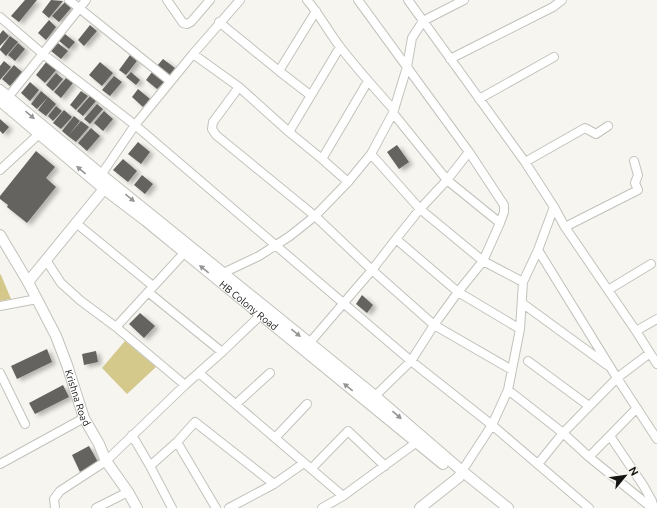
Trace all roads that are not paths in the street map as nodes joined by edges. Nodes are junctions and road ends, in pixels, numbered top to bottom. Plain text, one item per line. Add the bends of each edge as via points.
1 (69, 0) edge
2 (86, 0) edge
3 (167, 0) edge
4 (210, 0) edge
5 (240, 0) edge
6 (307, 0) edge
7 (358, 0) edge
8 (408, 0) edge
9 (464, 0) edge
10 (562, 0) edge
11 (79, 8) junction
12 (316, 11) junction
13 (0, 18) edge
14 (423, 21) junction
15 (219, 22) junction
16 (340, 47) junction
17 (43, 54) junction
18 (193, 54) junction
19 (554, 57) dead end
20 (450, 59) junction
21 (407, 67) junction
22 (279, 72) junction
23 (170, 81) junction
24 (368, 81) junction
25 (239, 87) junction
26 (0, 90) edge
27 (310, 95) junction
28 (479, 99) junction
29 (4, 100) edge
30 (393, 111) junction
31 (135, 125) junction
32 (608, 126) dead end
33 (289, 132) junction
34 (39, 134) junction
35 (469, 152) junction
36 (371, 154) junction
37 (322, 159) junction
38 (634, 161) dead end
39 (525, 162) junction
40 (0, 170) edge
41 (447, 180) junction
42 (101, 182) junction
43 (348, 182) junction
44 (554, 206) junction
45 (420, 209) junction
46 (315, 216) junction
47 (76, 223) junction
48 (500, 223) junction
49 (565, 227) junction
50 (0, 235) edge
51 (396, 238) junction
52 (275, 246) junction
53 (538, 250) junction
54 (184, 253) junction
55 (46, 260) junction
56 (483, 261) junction
57 (651, 264) dead end
58 (372, 270) junction
59 (224, 273) junction
60 (28, 282) junction
61 (524, 282) junction
62 (151, 289) junction
63 (608, 290) junction
64 (458, 292) junction
65 (37, 299) junction
66 (522, 303) junction
67 (343, 304) junction
68 (0, 306) edge
69 (264, 312) junction
70 (657, 319) edge
71 (434, 325) junction
72 (116, 327) junction
73 (520, 329) junction
74 (636, 331) junction
75 (306, 347) junction
76 (222, 352) junction
77 (650, 353) junction
78 (411, 361) junction
79 (528, 361) dead end
80 (657, 364) edge
81 (610, 367) junction
82 (512, 370) junction
83 (0, 373) edge
84 (199, 373) junction
85 (270, 373) dead end
86 (617, 378) junction
87 (185, 385) junction
88 (508, 390) junction
89 (375, 396) junction
90 (236, 404) junction
91 (308, 404) dead end
92 (589, 406) junction
93 (636, 408) junction
94 (84, 418) junction
95 (25, 424) dead end
96 (492, 425) junction
97 (562, 433) junction
98 (132, 435) junction
99 (610, 436) junction
100 (275, 438) junction
101 (657, 439) edge
102 (177, 442) junction
103 (417, 442) junction
104 (589, 457) junction
105 (106, 461) junction
106 (304, 463) junction
107 (0, 464) edge
108 (538, 464) junction
109 (150, 466) junction
110 (385, 466) junction
111 (311, 469) junction
112 (460, 474) junction
113 (274, 484) junction
114 (128, 492) junction
115 (343, 496) junction
116 (55, 508) edge
117 (96, 508) edge
118 (137, 508) edge
119 (172, 508) edge
120 (216, 508) edge
121 (229, 508) edge
122 (322, 508) edge
123 (420, 508) edge
124 (498, 508) edge
125 (508, 508) edge
126 (589, 508) edge
127 (653, 508) edge

1 - 11 street
2 - 11 street
3 - 4 street via 187,24
5 - 15 street
6 - 12 street
7 - 21 street
8 - 14 street
9 - 14 street
10 - 20 street
11 - 17 street
11 - 23 street
12 - 16 street
12 - 22 street
13 - 17 street
14 - 20 street
14 - 21 street via 412,38
15 - 18 street
15 - 22 street
16 - 24 street
16 - 27 street
17 - 29 street
17 - 31 street
18 - 23 street
18 - 25 street
19 - 28 street
20 - 28 street
21 - 30 street
21 - 35 street
22 - 27 street
23 - 31 street
24 - 30 street
24 - 37 street
25 - 33 street
25 - 46 street via 213,122 212,129 216,135
26 - 29 street
27 - 33 street
28 - 39 street
29 - 34 street, HB Colony Road
29 -> 42 street
30 - 36 street
30 - 41 street
31 - 42 street
31 - 52 street
32 - 39 street via 596,134 585,128
33 - 37 street
34 - 40 street
42 -> 34 street, HB Colony Road
35 - 41 street
35 - 48 street via 504,205
36 - 43 street
36 - 45 street
37 - 43 street
38 - 49 street via 638,175 635,183 638,190
39 - 44 street
41 - 45 street
41 - 48 street
42 - 47 street
42 - 54 street, HB Colony Road
42 -> 59 street
43 - 46 street
44 - 49 street
44 - 53 street
45 - 51 street
45 - 56 street
46 - 52 street
46 - 58 street
47 - 55 street
47 - 62 street
48 - 56 street
49 - 63 street
50 - 60 street, Krishna Road
51 - 58 street
51 - 64 street
52 - 59 street
52 - 67 street
53 - 61 street
53 - 81 street
54 - 62 street
69 -> 54 street, HB Colony Road
55 - 60 street
55 - 72 street via 62,283
56 - 61 street
56 - 64 street
57 - 63 street
58 - 67 street
58 - 71 street
59 - 69 street
60 - 65 street, Krishna Road
61 - 66 street
62 - 72 street
62 - 76 street
63 - 74 street
64 - 71 street
64 - 73 street
65 - 68 street
65 - 94 street, Krishna Road via 56,336
66 - 73 street
66 - 81 street
67 - 75 street
67 - 78 street
69 - 75 street, HB Colony Road
69 - 76 street
70 - 74 street
71 - 78 street
71 - 82 street
72 - 87 street
73 - 82 street
74 - 77 street
75 - 89 street
103 -> 75 street, HB Colony Road
76 - 84 street
77 - 80 street
77 - 86 street
78 - 89 street
78 - 96 street
79 - 92 street
81 - 86 street
82 - 88 street
83 - 95 street
84 - 87 street
84 - 90 street
85 - 90 street
86 - 92 street
86 - 93 street
87 - 98 street
88 - 96 street
88 - 97 street
89 -> 112 street
90 - 100 street
91 - 100 street
92 - 97 street
93 - 99 street
93 - 101 street
94 - 105 street, Krishna Road
94 - 107 street
96 - 108 street
96 - 112 street
97 - 104 street
97 - 108 street
98 - 105 street
98 - 109 street
99 - 104 street
99 - 127 street via 643,485
100 - 106 street
102 - 109 street
102 - 113 street via 195,422
102 - 120 street
103 - 110 street
103 - 112 street, HB Colony Road
104 - 127 street
105 - 114 street, Krishna Road
105 - 116 street via 60,491 54,500
106 - 111 street
106 - 113 street
108 - 126 street
109 - 119 street
110 - 111 street via 348,431
110 - 115 street
111 - 115 street
112 - 123 street
112 - 124 street, HB Colony Road
112 - 125 street
113 - 121 street
114 - 117 street
114 - 118 street, Krishna Road
115 - 122 street

